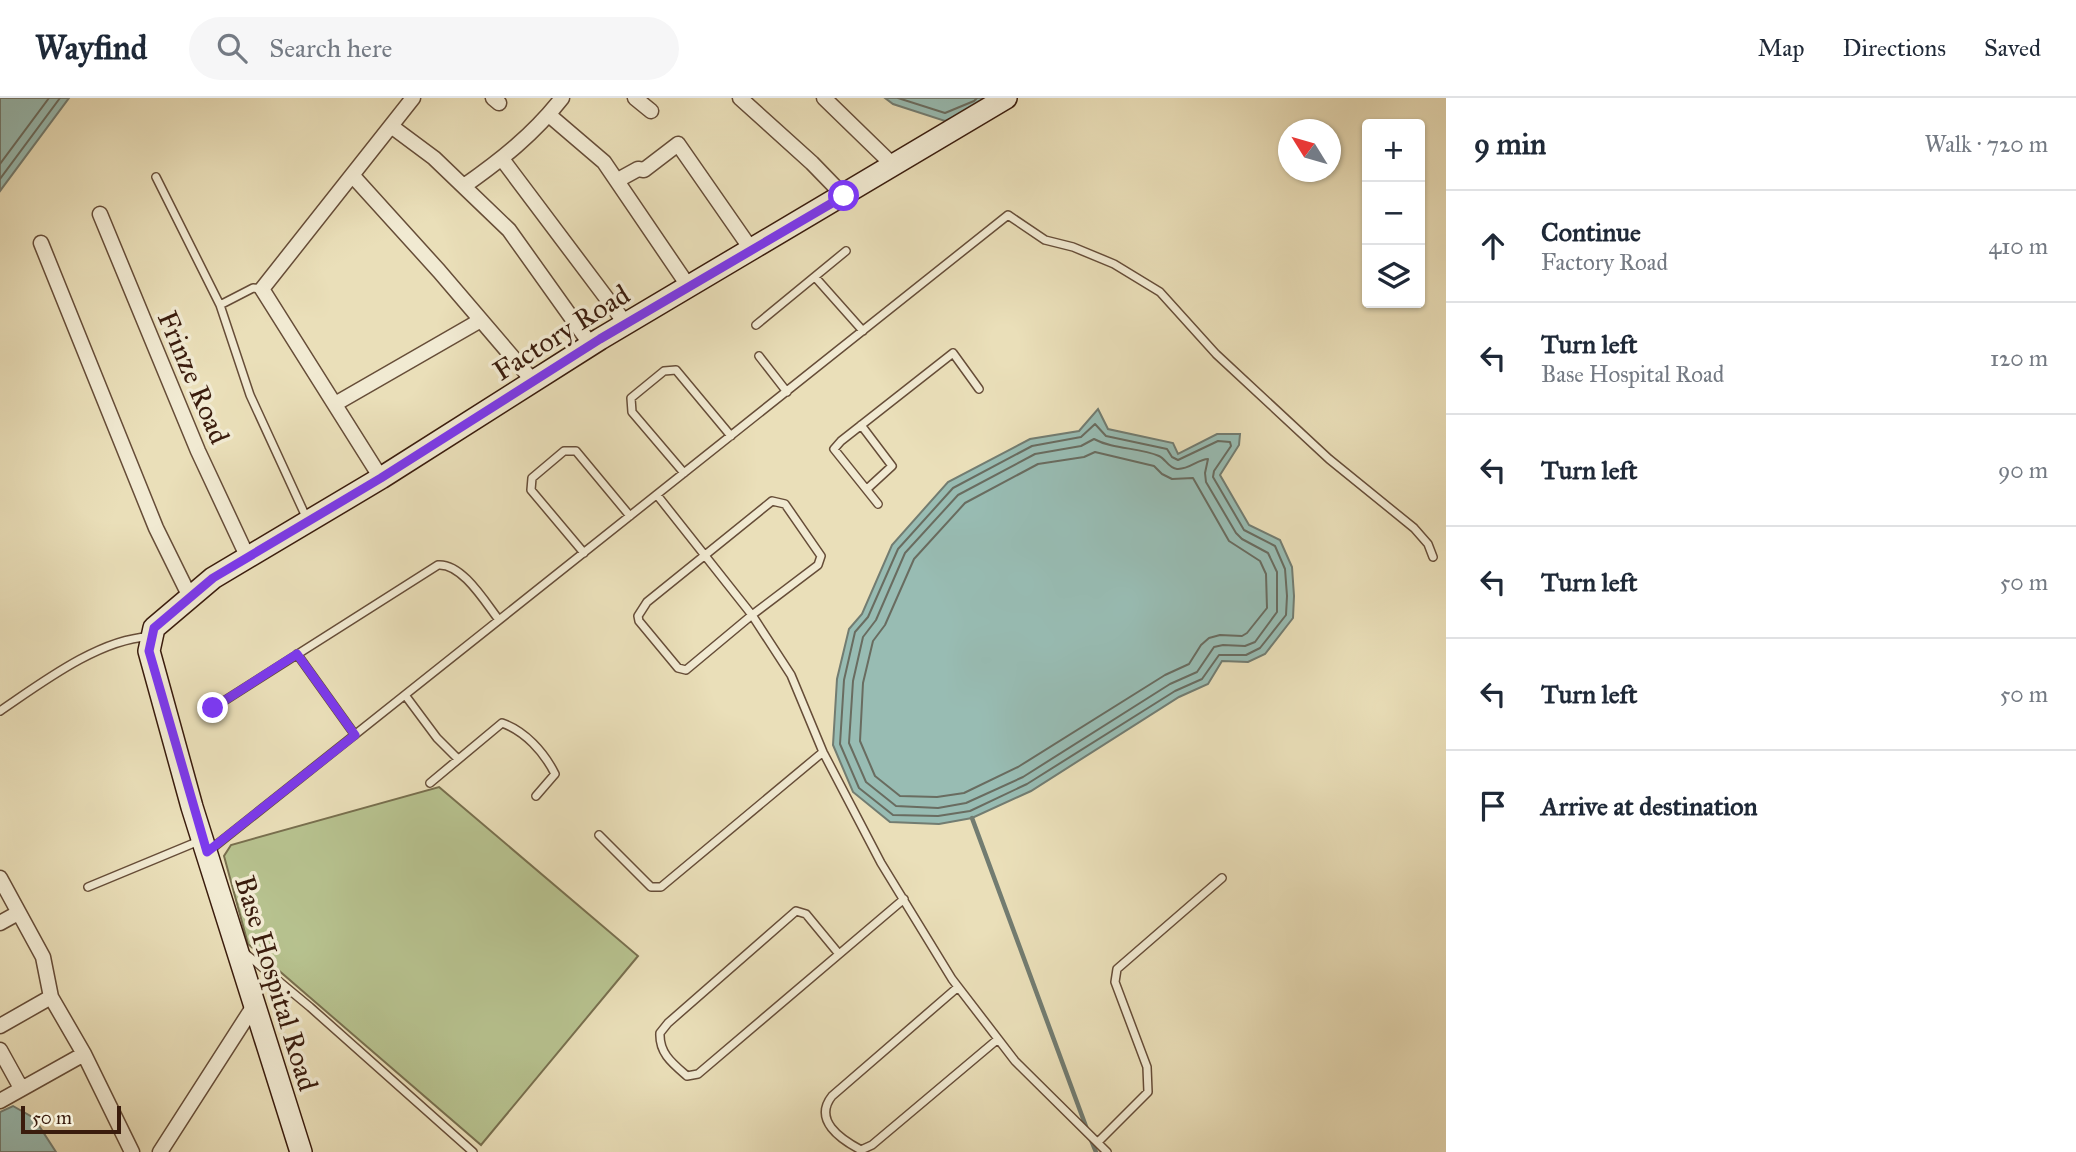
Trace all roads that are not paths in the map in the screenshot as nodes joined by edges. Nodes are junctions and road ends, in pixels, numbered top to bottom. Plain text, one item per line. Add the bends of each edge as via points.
1 (413, 98) edge
2 (562, 98) edge
3 (635, 98) edge
4 (740, 98) edge
5 (824, 98) edge
6 (1006, 98) edge
7 (651, 111) dead end
8 (549, 115) junction
9 (391, 126) junction
10 (502, 159) junction
11 (894, 166) junction
12 (352, 175) junction
13 (156, 177) dead end
14 (618, 180) junction
15 (464, 186) junction
16 (844, 196) junction
17 (100, 214) dead end
18 (41, 243) dead end
19 (751, 249) junction
20 (846, 251) dead end
21 (815, 277) junction
22 (689, 287) junction
23 (262, 289) junction
24 (220, 305) junction
25 (481, 320) junction
26 (626, 324) junction
27 (756, 325) dead end
28 (863, 331) junction
29 (591, 345) junction
30 (759, 356) dead end
31 (533, 382) junction
32 (979, 389) dead end
33 (787, 392) junction
34 (335, 404) junction
35 (861, 425) junction
36 (731, 436) junction
37 (684, 473) junction
38 (381, 478) junction
39 (867, 489) junction
40 (657, 495) junction
41 (878, 504) dead end
42 (630, 516) junction
43 (308, 522) junction
44 (584, 553) junction
45 (705, 556) junction
46 (1433, 557) dead end
47 (248, 558) junction
48 (190, 597) junction
49 (752, 615) junction
50 (499, 620) junction
51 (153, 632) junction
52 (297, 654) junction
53 (405, 695) junction
54 (213, 708) dead end
55 (0, 710) edge
56 (355, 735) junction
57 (823, 752) junction
58 (458, 759) junction
59 (430, 783) dead end
60 (536, 796) dead end
61 (599, 835) dead end
62 (205, 846) junction
63 (0, 878) edge
64 (1222, 878) dead end
65 (88, 887) dead end
66 (904, 900) junction
67 (18, 914) junction
68 (0, 923) edge
69 (237, 947) junction
70 (839, 954) junction
71 (958, 987) junction
72 (51, 997) junction
73 (255, 1004) junction
74 (0, 1026) edge
75 (998, 1039) junction
76 (0, 1050) edge
77 (84, 1054) junction
78 (21, 1088) junction
79 (0, 1101) edge
80 (1097, 1141) junction
81 (132, 1152) edge
82 (160, 1152) edge
83 (301, 1152) edge
84 (473, 1152) edge
85 (1107, 1152) edge

1 - 9 street
2 - 8 street
3 - 7 street
4 - 16 street
5 - 11 street
6 - 11 street, Factory Road
8 - 10 street
8 - 14 street via 604,162
9 - 12 street
9 - 15 street
10 - 15 street
10 - 26 street
11 - 16 street, Factory Road
12 - 23 street
12 - 25 street
13 - 24 lane
14 - 19 street via 644,170 678,144
14 - 22 street
15 - 29 street via 509,230
16 - 19 street, Factory Road
17 - 47 street, Frinze Road via 198,451
18 - 48 street via 156,528
19 - 22 street, Factory Road
20 - 21 lane
21 - 27 lane
21 - 28 lane
22 - 26 street, Factory Road
23 - 24 lane
23 - 34 street
24 - 43 lane via 250,395
25 - 31 street
25 - 34 street
26 - 29 street, Factory Road
28 - 33 lane
28 - 46 lane via 1008,215 1045,240 1114,264 1160,292 1216,354 1329,459 1414,528
29 - 31 street, Factory Road
30 - 33 lane
31 - 38 street, Factory Road
32 - 35 lane via 953,354
33 - 36 lane
34 - 38 street
35 - 39 lane via 892,466
35 - 39 lane via 834,449
36 - 37 lane
36 - 37 lane via 676,370 664,371 631,398 632,412
37 - 40 lane
38 - 43 street, Factory Road
39 - 41 lane
40 - 42 lane
40 - 45 lane
42 - 44 lane
42 - 44 lane via 576,451 564,451 532,478 531,490
43 - 47 street, Factory Road
44 - 50 lane
45 - 49 lane
45 - 49 lane via 647,602 639,621 678,668 686,670
45 - 49 lane via 772,501 785,504 821,556 818,565
47 - 48 street, Factory Road
48 - 51 street, Factory Road
49 - 57 lane via 791,675
50 - 52 lane via 457,569 438,565
50 - 53 lane
51 - 55 lane via 128,638 69,666
51 - 62 street, Base Hospital Road via 149,651
52 - 54 lane
52 - 56 lane
53 - 56 lane
53 - 58 lane
56 - 62 lane
57 - 61 lane via 661,887 651,887
57 - 66 lane
58 - 59 lane
58 - 60 lane via 502,723 514,727 547,757 555,774
62 - 65 lane
62 - 69 street, Base Hospital Road
63 - 67 street
64 - 80 lane via 1117,969 1115,982 1147,1067 1149,1092
66 - 70 lane
66 - 71 lane
67 - 68 street
67 - 72 street via 43,957
69 - 73 street, Base Hospital Road
69 - 84 lane
70 - 70 lane via 806,914 796,911 668,1023 660,1032 659,1045 687,1076 698,1074
71 - 75 lane
71 - 75 lane via 832,1096 825,1105 825,1117 835,1132 861,1150 872,1145
72 - 74 street
72 - 77 street
73 - 82 street
73 - 83 street, Base Hospital Road
75 - 80 lane
76 - 78 street
77 - 78 street
77 - 81 street
78 - 79 street
80 - 85 lane

